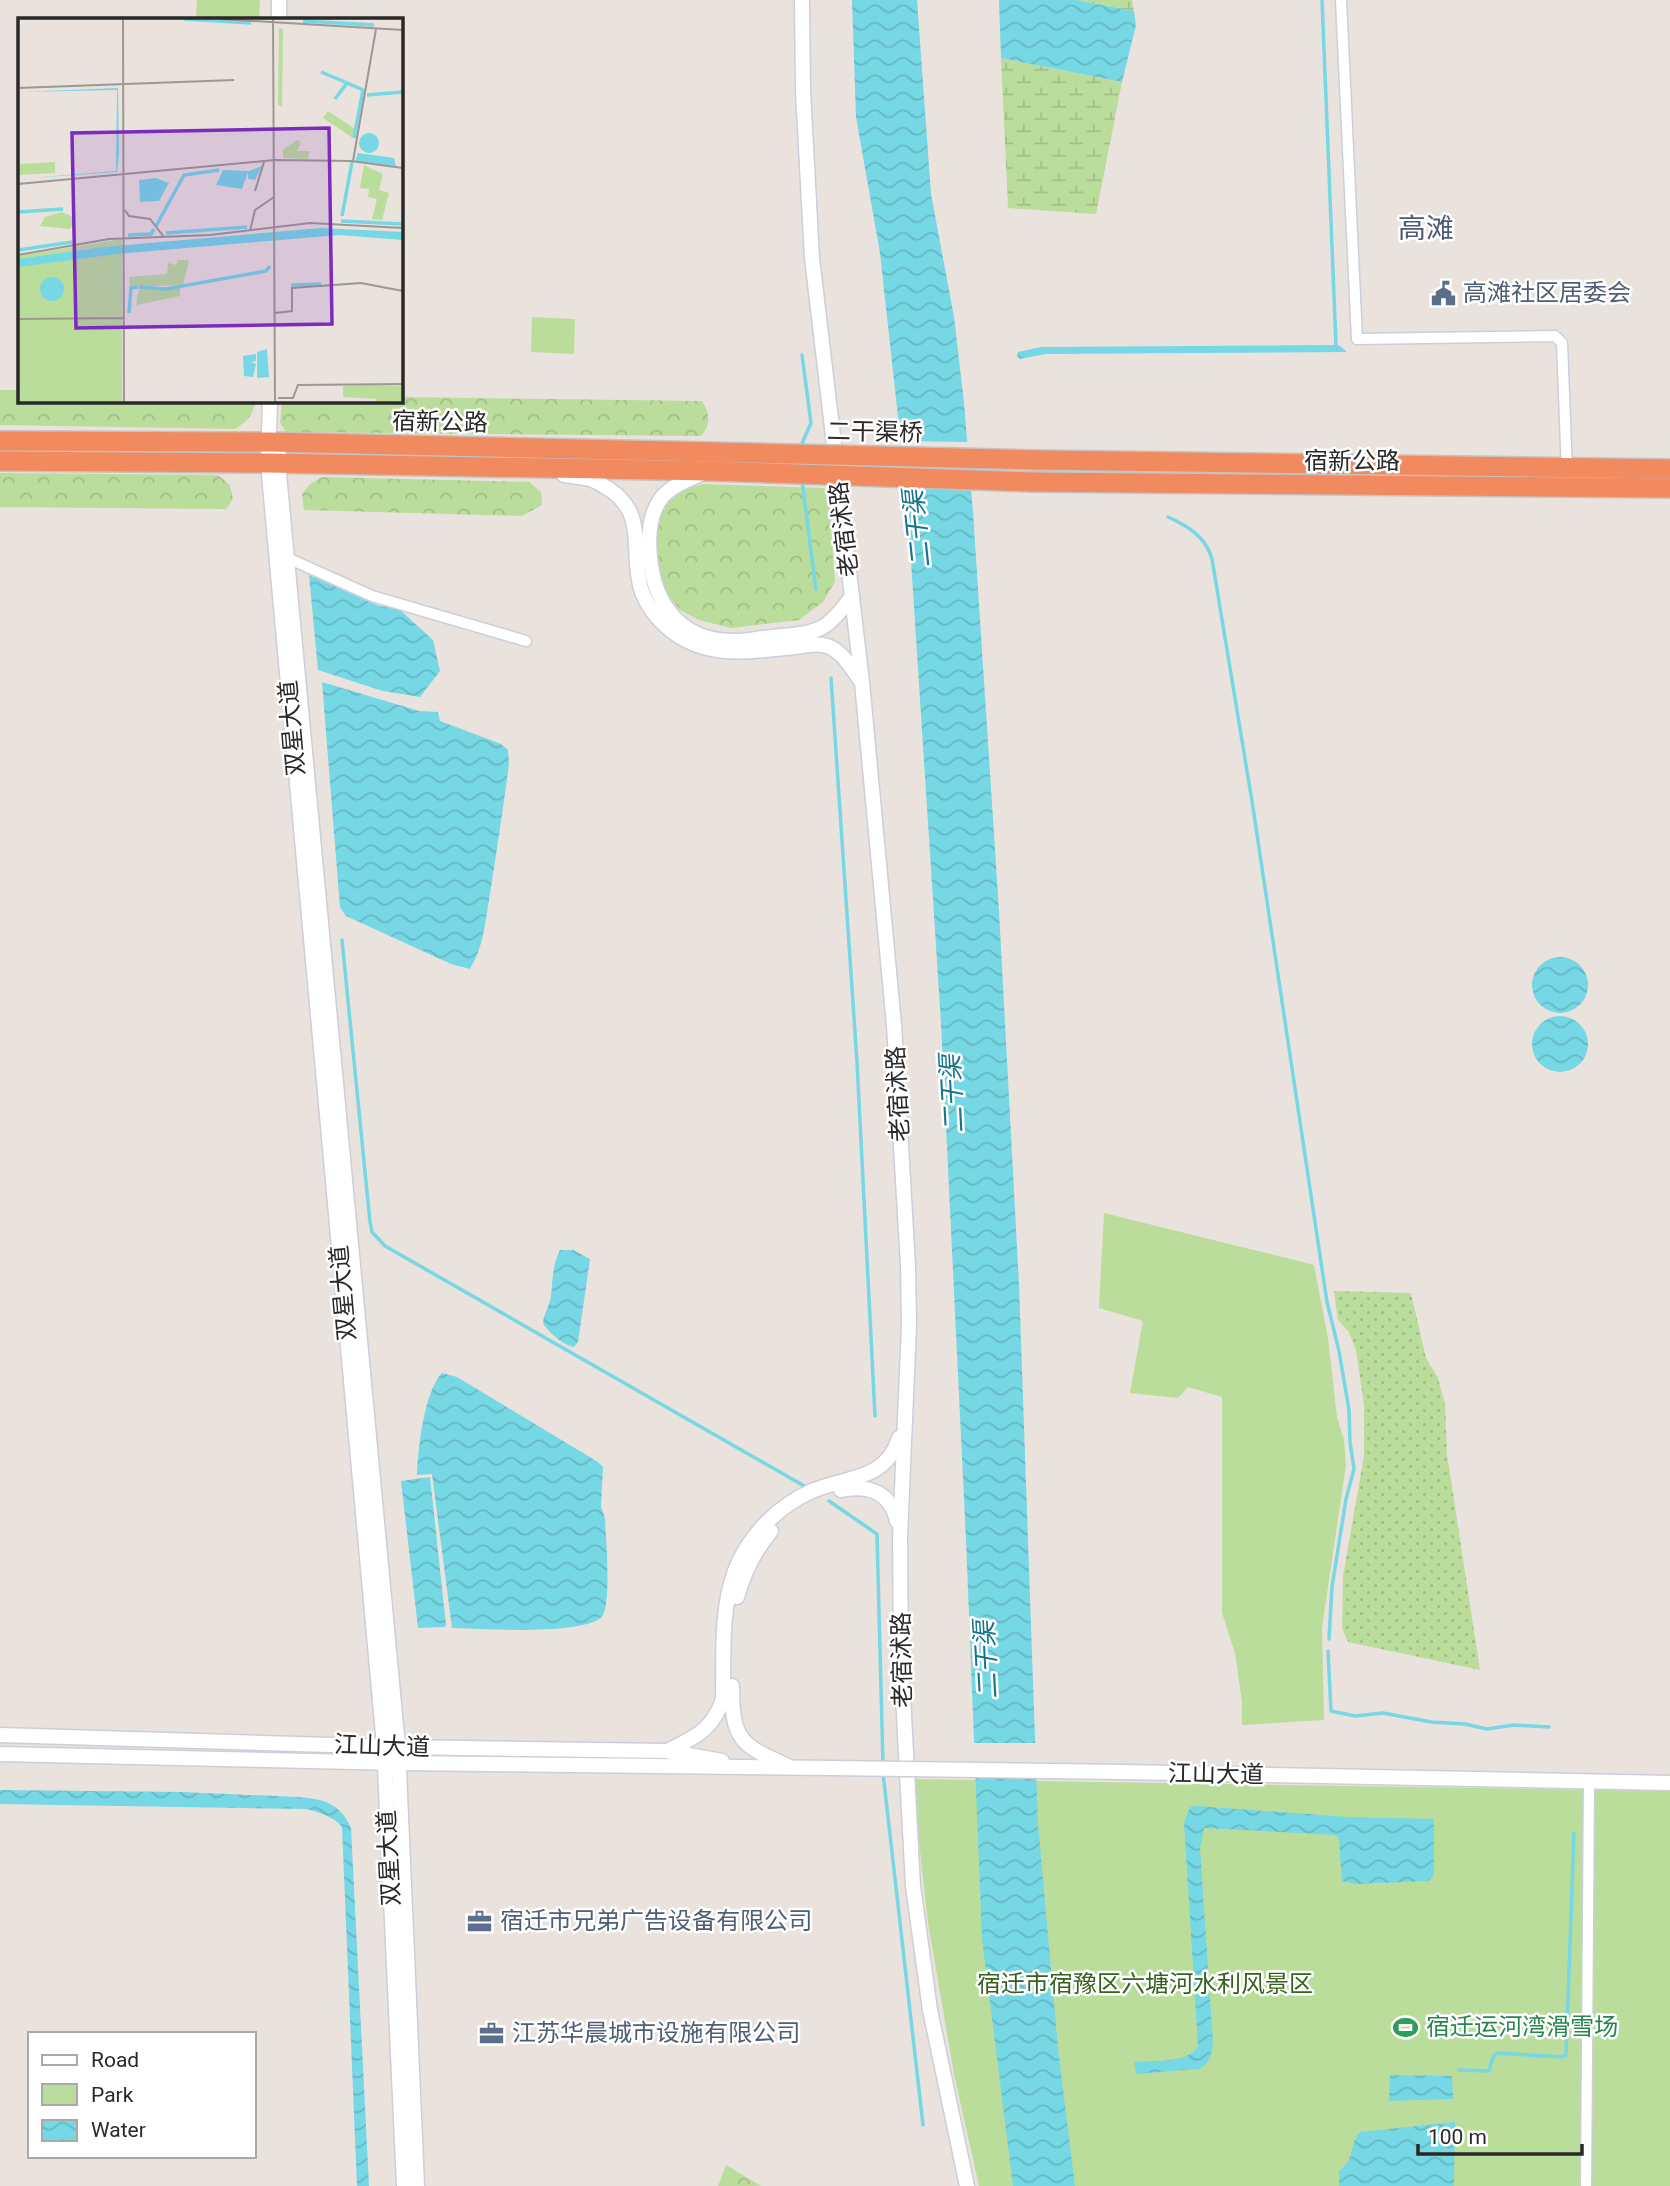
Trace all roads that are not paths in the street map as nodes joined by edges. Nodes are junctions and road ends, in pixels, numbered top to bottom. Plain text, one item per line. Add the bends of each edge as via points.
1 (279, 0) edge
2 (802, 0) edge
3 (1341, 0) edge
4 (279, 18) edge
5 (270, 402) edge
6 (0, 441) edge
7 (274, 443) junction
8 (1038, 460) joint
9 (0, 461) edge
10 (273, 463) junction
11 (709, 465) junction
12 (532, 469) junction
13 (1670, 469) edge
14 (1567, 477) junction
15 (1034, 482) joint
16 (1670, 488) edge
17 (281, 555) junction
18 (852, 596) junction
19 (526, 641) dead end
20 (862, 682) junction
21 (907, 1403) junction
22 (902, 1455) junction
23 (856, 1487) junction
24 (900, 1537) junction
25 (0, 1735) edge
26 (391, 1746) junction
27 (667, 1751) junction
28 (0, 1754) edge
29 (392, 1762) junction
30 (762, 1769) junction
31 (796, 1769) junction
32 (1589, 1782) junction
33 (1670, 1783) edge
34 (404, 2186) edge
35 (417, 2186) edge
36 (967, 2186) edge
37 (1586, 2186) edge

1 - 4 main road
2 - 18 main road, 老宿沭路 via 812,258
3 - 14 street via 1357,339 1555,336 1562,343
5 - 7 main road, 双星大道
6 - 7 highway, 宿新公路
7 - 10 main road, 双星大道
7 - 11 highway, 宿新公路
8 - 11 highway, 二干渠桥, bridge
8 - 14 highway, 宿新公路
9 - 10 highway, 宿新公路
10 - 12 highway, 宿新公路
10 - 17 main road, 双星大道
11 - 12 highway, 宿新公路
11 - 15 highway, 二干渠桥, bridge
11 - 18 main road via 660,499 651,520 652,578 660,601 681,624 704,636 732,641 809,633 828,626
12 - 20 main road via 596,481 622,498 636,531 639,581 645,599 662,625 688,644 751,651 817,644 832,648
13 - 14 highway, 宿新公路
14 - 15 highway, 宿新公路
14 - 16 highway, 宿新公路
17 - 19 street via 372,596
17 - 26 main road, 双星大道
18 - 20 main road, 老宿沭路
20 - 21 main road, 老宿沭路 via 894,1026 908,1266
21 - 22 main road, 老宿沭路
21 - 27 main road via 895,1451 888,1461 874,1471 792,1501 751,1540 735,1570 724,1612 719,1713 697,1736
22 - 23 main road via 885,1474
22 - 24 main road, 老宿沭路
23 - 24 main road via 873,1489 894,1507
23 - 31 main road via 795,1508 775,1527 747,1568 734,1609 732,1702 737,1733 758,1753
24 - 36 main road, 老宿沭路 via 903,1722 913,1886 930,2010
25 - 26 main road, 江山大道
26 - 27 main road, 江山大道
26 - 29 main road, 双星大道
27 - 30 main road, 江山大道
28 - 29 main road, 江山大道
29 - 30 main road, 江山大道
29 - 34 main road, 双星大道
29 - 35 main road, 双星大道
30 - 31 main road, 江山大道
31 - 32 main road, 江山大道, bridge
32 - 33 main road, 江山大道
32 - 37 street

